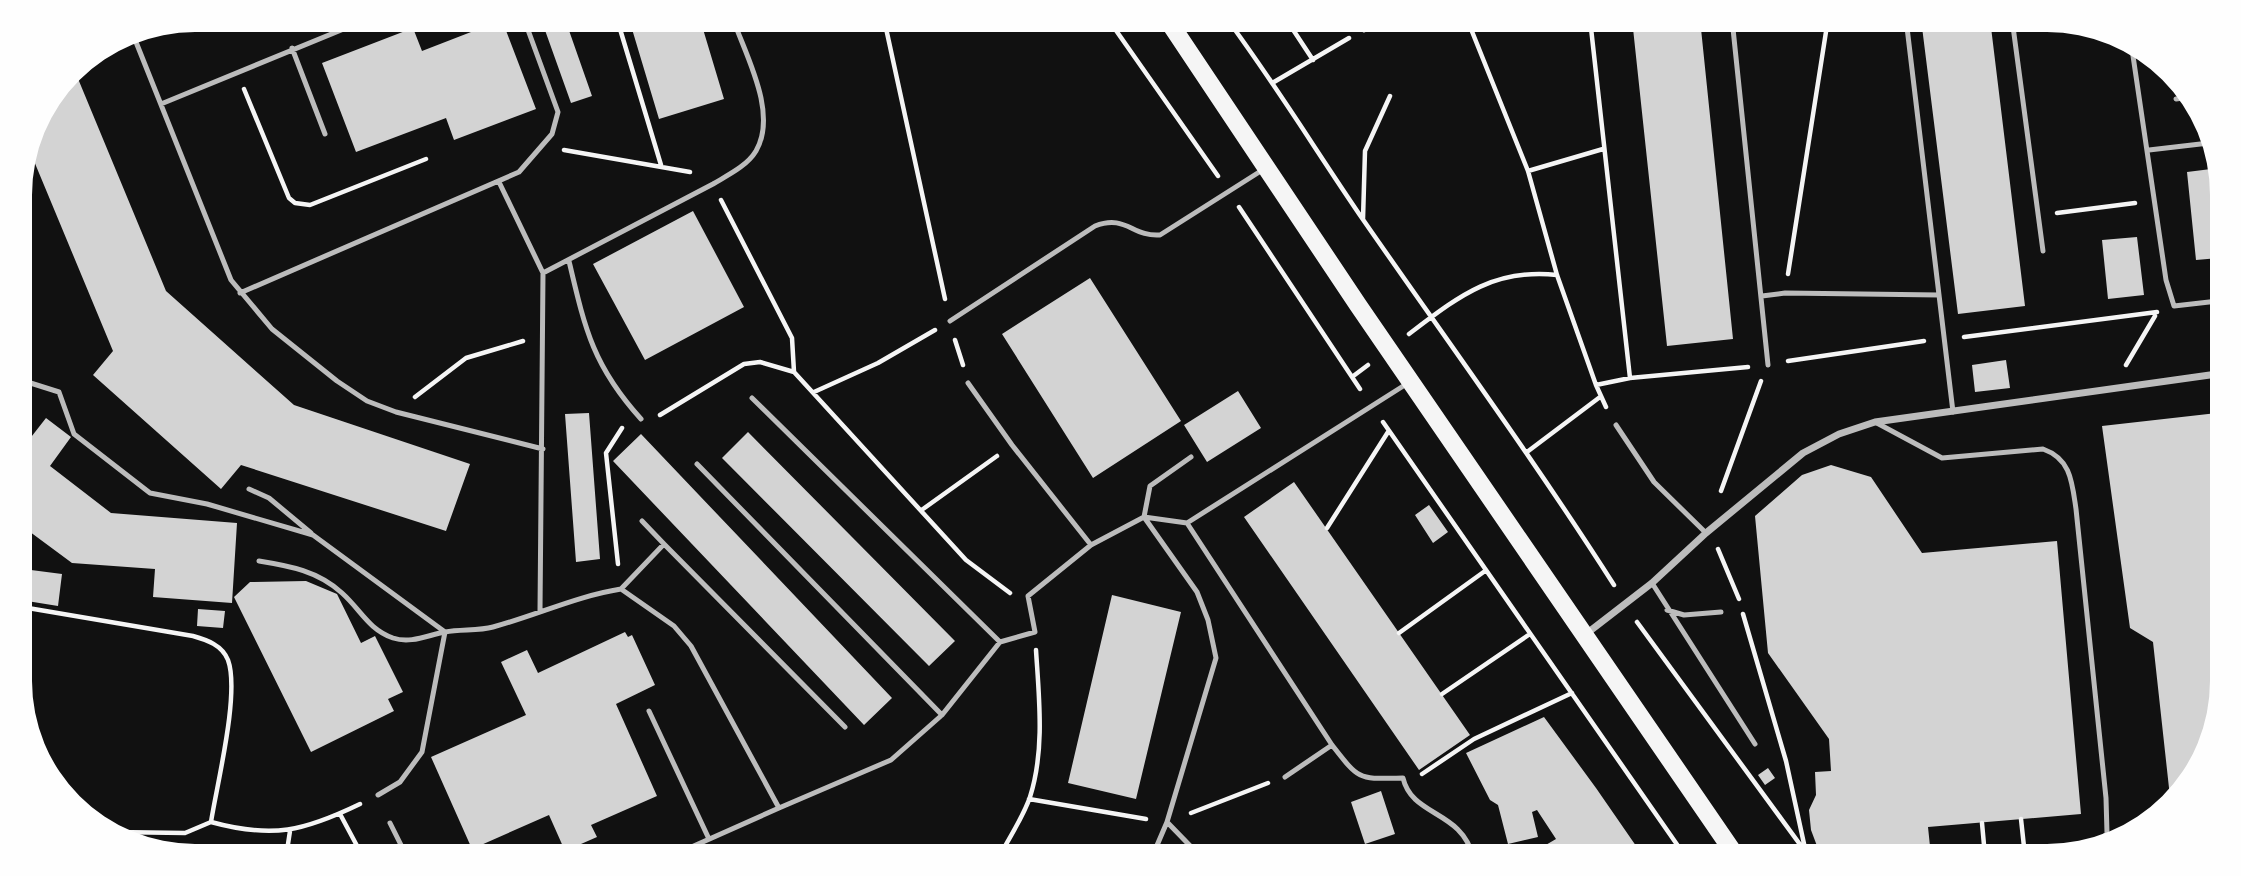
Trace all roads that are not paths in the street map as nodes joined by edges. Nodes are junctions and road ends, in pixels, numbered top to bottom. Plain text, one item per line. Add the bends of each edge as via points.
1 (334, 32) edge
2 (529, 32) edge
3 (737, 32) edge
4 (1176, 32) edge
5 (1733, 32) edge
6 (1908, 32) edge
7 (2014, 32) edge
8 (136, 42) edge
9 (292, 48) junction
10 (2133, 57) edge
11 (161, 103) junction
12 (326, 134) dead end
13 (2201, 144) edge
14 (2149, 150) junction
15 (1267, 167) junction
16 (499, 183) junction
17 (2043, 251) dead end
18 (569, 261) junction
19 (543, 273) junction
20 (240, 293) junction
21 (1939, 295) junction
22 (1762, 296) junction
23 (2210, 302) edge
24 (950, 321) road end
25 (1768, 365) road end
26 (2210, 375) edge
27 (1411, 381) junction
28 (32, 383) edge
29 (968, 383) road end
30 (752, 398) dead end
31 (1953, 412) junction
32 (641, 418) road end
33 (1875, 422) junction
34 (1616, 425) road end
35 (543, 449) junction
36 (1191, 457) dead end
37 (697, 464) dead end
38 (248, 489) dead end
39 (1144, 517) junction
40 (642, 521) dead end
41 (1187, 523) junction
42 (1706, 533) junction
43 (313, 535) junction
44 (664, 544) junction
45 (1091, 545) junction
46 (259, 561) dead end
47 (1652, 583) junction
48 (621, 589) junction
49 (1667, 610) junction
50 (540, 611) junction
51 (1721, 612) dead end
52 (445, 632) junction
53 (1583, 636) junction
54 (1000, 642) junction
55 (649, 711) dead end
56 (942, 715) junction
57 (845, 727) dead end
58 (1755, 744) dead end
59 (1332, 745) junction
60 (1284, 777) road end
61 (378, 795) dead end
62 (779, 808) junction
63 (390, 822) dead end
64 (1167, 822) junction
65 (2107, 833) edge
66 (709, 839) junction
67 (401, 844) edge
68 (698, 844) edge
69 (1158, 844) edge
70 (1188, 844) edge
71 (1466, 844) edge
72 (1728, 844) edge

1 - 9 lane
2 - 16 lane via 558,113 543,146 519,172
3 - 18 lane via 763,109 756,151 713,184
4 - 15 main road
5 - 22 lane
6 - 21 lane
7 - 17 lane
8 - 11 lane
9 - 11 lane
9 - 12 lane
10 - 14 lane
11 - 20 lane
13 - 14 lane
14 - 23 lane via 2166,280 2174,306
15 - 24 lane via 1160,235 1147,236 1119,221 1095,226
15 - 27 main road
16 - 19 lane
16 - 20 lane
18 - 19 lane
18 - 32 lane via 595,357 615,390
19 - 35 lane
20 - 35 lane via 272,329 367,401
21 - 22 lane
21 - 31 lane
22 - 25 lane
26 - 31 street
27 - 41 lane
27 - 53 main road
28 - 43 lane via 60,392 74,434 150,493
29 - 45 lane
30 - 54 lane
31 - 33 street
33 - 42 street via 1803,453
33 - 65 lane via 1942,458 2043,449 2058,454 2067,465 2076,509
34 - 42 lane via 1654,482
35 - 50 lane
36 - 39 lane via 1150,486
37 - 56 lane
38 - 43 lane via 269,498
39 - 41 lane
39 - 45 lane
39 - 64 lane via 1197,592 1216,658
40 - 44 lane
41 - 59 lane
42 - 47 street
43 - 52 lane
44 - 48 lane
44 - 57 lane
45 - 54 lane via 1028,596 1035,632
46 - 52 lane via 301,568 324,579 343,593 372,628 396,639 415,640
47 - 49 lane
47 - 53 street
48 - 50 lane via 588,594
48 - 62 lane via 674,626 691,646
49 - 51 lane via 1684,615
49 - 58 lane
50 - 52 lane via 492,627
52 - 61 lane via 422,752 400,782
53 - 72 main road
54 - 56 lane
55 - 66 lane
56 - 62 lane via 891,760
59 - 60 lane
59 - 71 lane via 1355,774 1368,780 1403,778 1409,794 1452,821
62 - 66 lane
63 - 67 lane
64 - 69 lane
64 - 70 lane
66 - 68 lane

